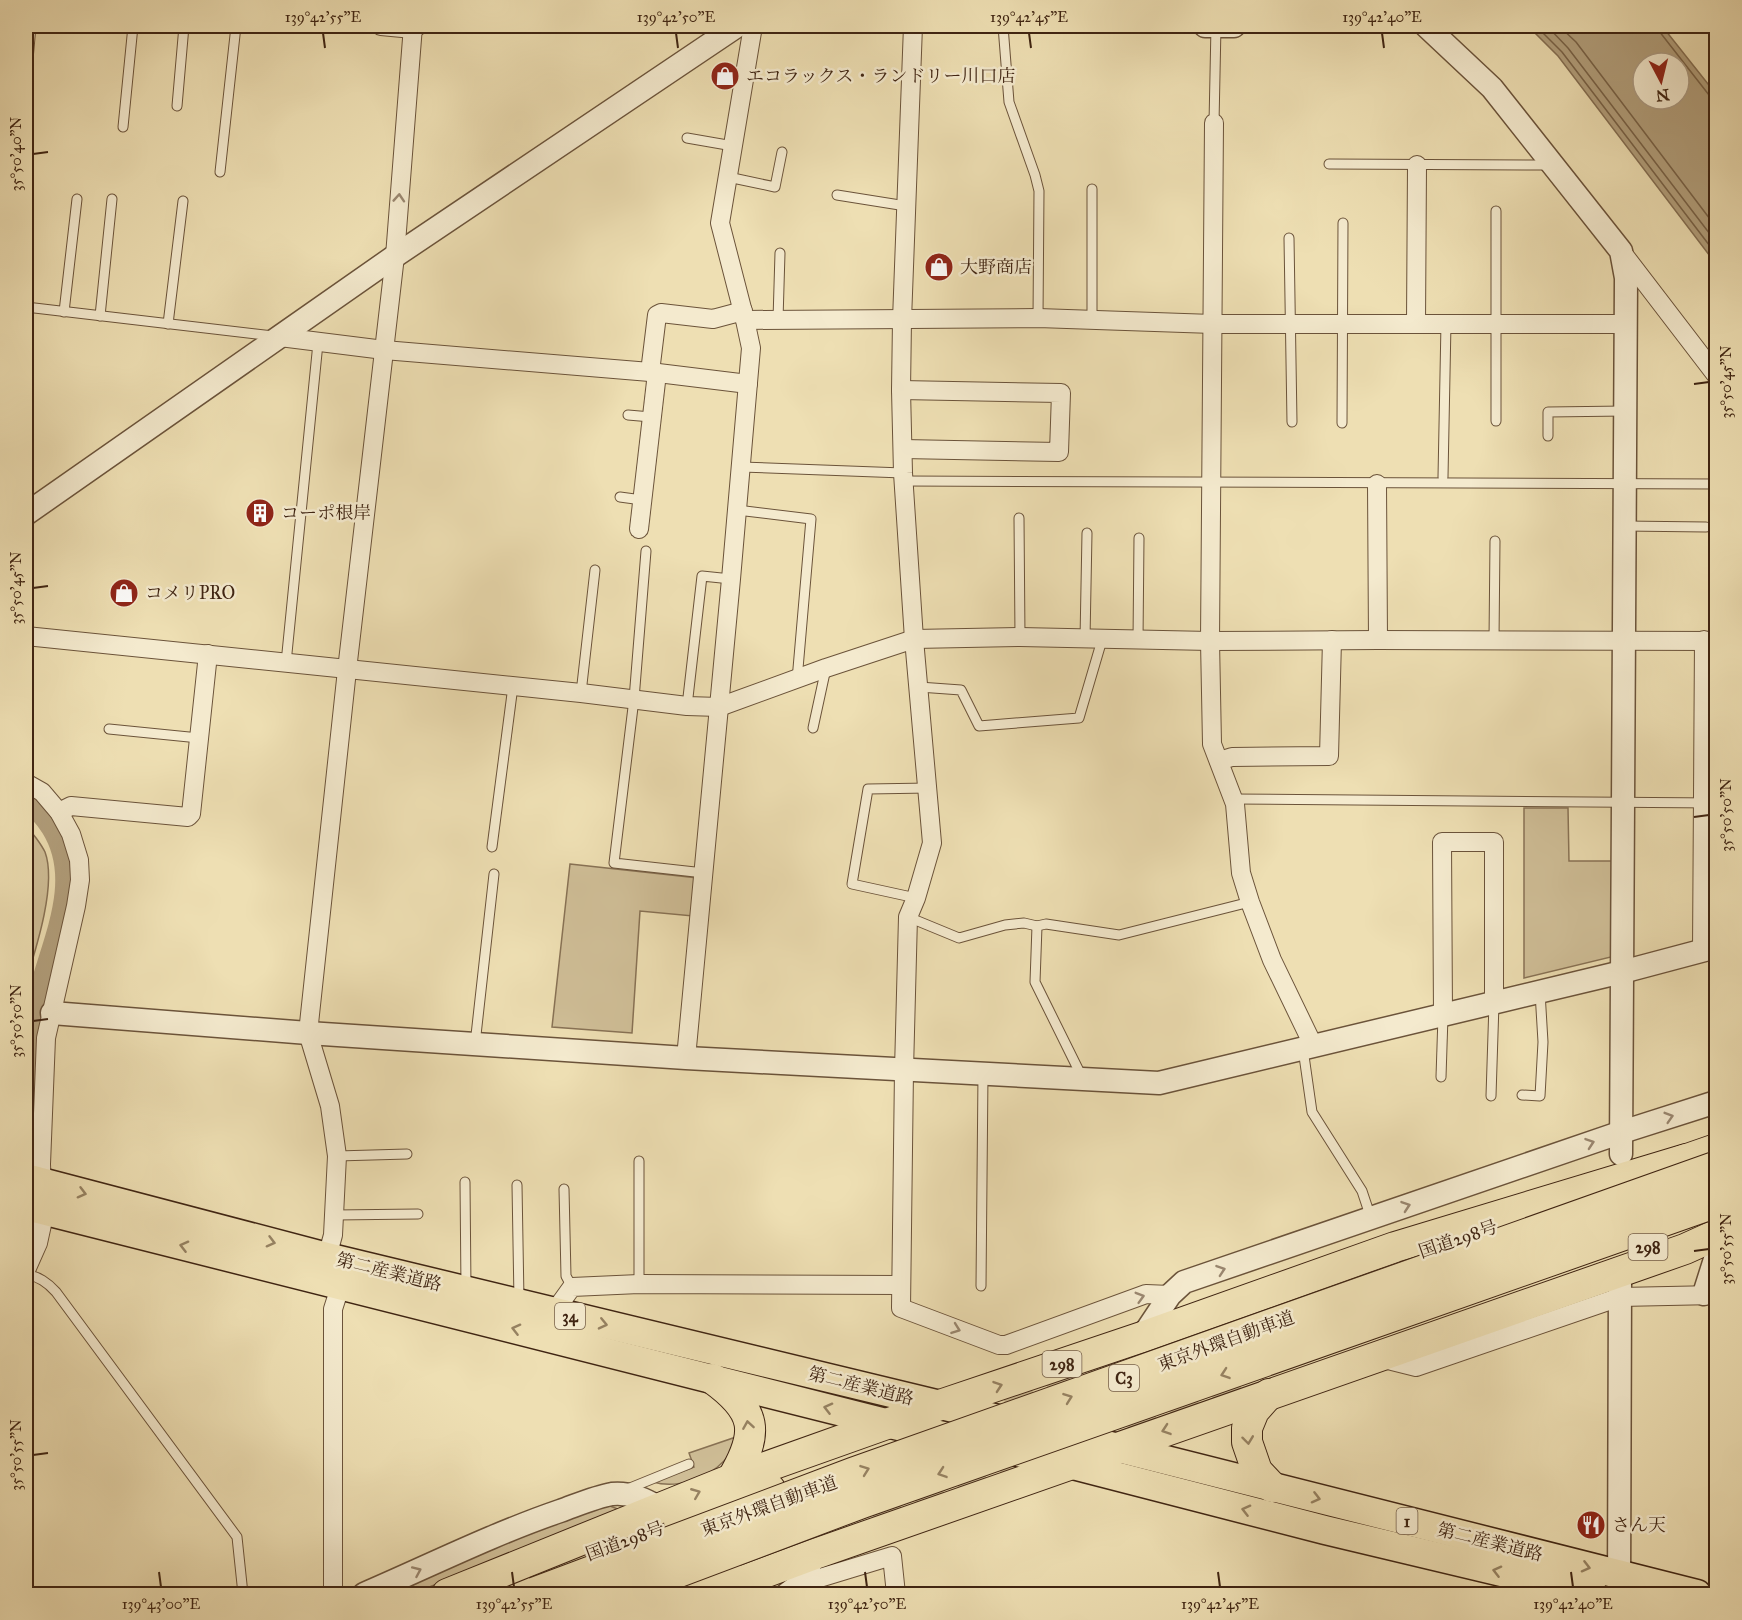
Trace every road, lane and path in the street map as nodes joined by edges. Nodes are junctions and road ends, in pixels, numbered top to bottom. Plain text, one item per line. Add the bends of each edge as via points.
1 (32, 26) edge
2 (133, 26) edge
3 (184, 26) edge
4 (236, 26) edge
5 (381, 26) edge
6 (737, 26) edge
7 (753, 26) edge
8 (913, 26) edge
9 (1003, 26) edge
10 (1205, 26) edge
11 (1216, 26) edge
12 (1233, 26) edge
13 (1426, 26) edge
14 (415, 27) edge
15 (26, 81) edge
16 (177, 106) dead end
17 (1214, 123) joint
18 (123, 127) dead end
19 (687, 138) dead end
20 (733, 146) junction
21 (782, 152) dead end
22 (1329, 164) dead end
23 (1416, 165) junction
24 (1553, 165) junction
25 (220, 172) dead end
26 (728, 177) junction
27 (1092, 189) dead end
28 (837, 195) dead end
29 (77, 199) dead end
30 (112, 199) dead end
31 (183, 201) dead end
32 (906, 206) junction
33 (1496, 212) dead end
34 (1343, 222) dead end
35 (1290, 237) dead end
36 (1621, 251) junction
37 (780, 253) dead end
38 (395, 256) junction
39 (26, 307) edge
40 (64, 312) junction
41 (744, 315) junction
42 (100, 316) junction
43 (1038, 318) junction
44 (1092, 319) junction
45 (778, 320) junction
46 (902, 320) junction
47 (1416, 323) junction
48 (1496, 323) junction
49 (168, 324) junction
50 (1213, 324) junction
51 (1292, 324) junction
52 (1342, 324) junction
53 (1446, 324) junction
54 (1625, 324) junction
55 (280, 337) junction
56 (318, 343) junction
57 (384, 350) junction
58 (653, 372) junction
59 (1716, 375) edge
60 (748, 384) junction
61 (901, 390) junction
62 (1625, 411) junction
63 (628, 414) dead end
64 (651, 417) junction
65 (1496, 421) dead end
66 (1292, 422) dead end
67 (1342, 423) dead end
68 (1548, 436) dead end
69 (903, 449) junction
70 (741, 467) junction
71 (903, 477) junction
72 (1443, 477) dead end
73 (1212, 482) junction
74 (1377, 484) junction
75 (1624, 484) junction
76 (1716, 484) edge
77 (620, 497) dead end
78 (642, 500) junction
79 (737, 510) junction
80 (26, 514) edge
81 (1019, 518) dead end
82 (1624, 526) junction
83 (1706, 527) dead end
84 (639, 529) dead end
85 (1087, 533) dead end
86 (1139, 538) dead end
87 (1495, 541) dead end
88 (646, 551) dead end
89 (595, 570) dead end
90 (731, 579) junction
91 (26, 636) edge
92 (1020, 637) junction
93 (914, 639) junction
94 (1094, 639) junction
95 (1138, 640) junction
96 (1332, 640) junction
97 (1378, 640) junction
98 (1494, 640) junction
99 (1624, 640) junction
100 (1210, 641) junction
101 (1710, 641) edge
102 (208, 654) junction
103 (286, 663) junction
104 (826, 668) junction
105 (347, 670) junction
106 (797, 680) junction
107 (513, 686) junction
108 (919, 687) junction
109 (581, 693) junction
110 (633, 699) junction
111 (687, 706) junction
112 (719, 707) junction
113 (813, 728) dead end
114 (109, 729) dead end
115 (199, 738) junction
116 (1219, 762) junction
117 (26, 783) edge
118 (929, 788) junction
119 (1233, 799) junction
120 (1624, 802) junction
121 (1710, 803) edge
122 (59, 812) junction
123 (492, 847) dead end
124 (704, 873) junction
125 (494, 874) dead end
126 (916, 898) junction
127 (1250, 902) junction
128 (908, 917) junction
129 (1036, 926) junction
130 (1709, 949) edge
131 (1622, 972) junction
132 (1540, 992) junction
133 (1494, 1003) junction
134 (52, 1013) junction
135 (1443, 1015) junction
136 (308, 1033) junction
137 (475, 1044) junction
138 (1309, 1048) junction
139 (686, 1058) junction
140 (904, 1070) junction
141 (983, 1074) junction
142 (1441, 1077) dead end
143 (1083, 1079) junction
144 (1522, 1095) dead end
145 (1491, 1096) dead end
146 (1716, 1102) edge
147 (1622, 1143) junction
148 (1716, 1149) edge
149 (407, 1154) dead end
150 (337, 1156) junction
151 (639, 1161) dead end
152 (1701, 1163) edge
153 (33, 1180) edge
154 (465, 1182) dead end
155 (517, 1185) dead end
156 (564, 1189) dead end
157 (1716, 1201) edge
158 (34, 1208) edge
159 (418, 1214) dead end
160 (335, 1215) junction
161 (1371, 1218) junction
162 (1716, 1223) edge
163 (1716, 1235) edge
164 (1716, 1256) edge
165 (327, 1257) junction
166 (26, 1272) edge
167 (341, 1284) junction
168 (639, 1284) junction
169 (901, 1285) junction
170 (981, 1286) dead end
171 (572, 1287) junction
172 (1620, 1289) junction
173 (466, 1290) junction
174 (1170, 1295) junction
175 (1710, 1295) edge
176 (519, 1303) junction
177 (554, 1312) junction
178 (1200, 1332) tunnel mouth
179 (1142, 1337) junction
180 (1373, 1357) junction
181 (713, 1378) junction
182 (1260, 1389) junction
183 (940, 1405) junction
184 (890, 1424) junction
185 (1116, 1447) junction
186 (689, 1464) dead end
187 (1068, 1464) junction
188 (802, 1477) dead end
189 (732, 1479) junction
190 (1272, 1487) junction
191 (614, 1494) junction
192 (660, 1508) junction
193 (873, 1517) tunnel mouth
194 (815, 1554) junction
195 (1620, 1585) edge
196 (793, 1589) edge
197 (1565, 1591) edge
198 (243, 1594) edge
199 (333, 1594) edge
200 (364, 1594) edge
201 (447, 1594) edge
202 (483, 1594) edge
203 (535, 1594) edge
204 (616, 1594) edge
205 (667, 1594) edge
206 (707, 1594) edge
207 (896, 1594) edge
208 (1594, 1594) edge
209 (1697, 1594) edge

1 - 15 lane
2 - 18 lane
3 - 16 lane
4 - 25 lane
5 - 14 street
6 - 38 street
7 - 20 street
8 - 32 street
9 - 43 lane via 1009,102 1039,191
10 - 11 street
11 - 12 street
11 - 17 lane
13 - 24 street via 1492,88
38 -> 14 street
17 - 50 street
19 - 20 lane
20 - 26 street
21 - 26 lane via 775,187
22 - 23 lane
23 - 24 lane
23 - 47 street
24 - 36 street
26 - 41 street via 720,223
27 - 44 lane
28 - 32 lane
29 - 40 lane
30 - 42 lane
31 - 49 lane
32 - 46 street
33 - 48 lane
34 - 52 lane
35 - 51 lane
36 - 54 street via 1626,278
36 - 59 street
37 - 45 lane
38 - 55 street
38 - 57 street
39 - 40 lane
40 - 42 lane
41 - 45 street
41 - 58 street via 713,319 657,315
41 - 60 street via 751,348
42 - 49 lane
43 - 44 street
43 - 46 street
44 - 50 street
45 - 46 street
46 - 61 street
47 - 52 street
47 - 53 street
48 - 53 street
48 - 54 street
48 - 65 lane
49 - 55 lane
50 - 51 street
50 - 73 street
51 - 52 street
51 - 66 lane
52 - 67 lane
53 - 72 lane
54 - 62 street
55 - 56 street
55 - 80 street
56 - 57 street
56 - 103 lane
57 - 58 street
57 - 105 street
58 - 60 street
58 - 64 street
60 - 70 street
61 - 69 street
61 - 69 street via 1060,393 1059,452
62 - 68 lane via 1548,412
62 - 75 street
63 - 64 lane
64 - 78 street
69 - 71 street
70 - 71 lane
70 - 79 street
71 - 73 lane
71 - 93 street
73 - 74 lane
73 - 100 street
74 - 75 lane
74 - 97 street
75 - 76 lane
75 - 82 street
77 - 78 lane
78 - 84 street
79 - 90 street
79 - 106 lane via 811,519
81 - 92 lane
82 - 83 lane
82 - 99 street
85 - 94 lane
86 - 95 lane
87 - 98 lane
88 - 110 lane
89 - 109 lane
90 - 111 lane via 702,576
90 - 112 street
91 - 102 street
92 - 93 street
92 - 94 street
93 - 104 street
93 - 108 street
94 - 95 street
94 - 108 lane via 1079,718 979,726 961,690
95 - 100 street
96 - 97 street
96 - 100 street
96 - 116 street via 1329,756 1232,757
97 - 98 street
98 - 99 street
99 - 101 street
99 - 120 street
100 - 116 street via 1212,744
101 - 121 street
102 - 103 street
102 - 115 street
103 - 105 street
104 - 106 street
104 - 113 lane
105 - 107 street
105 - 136 street
106 - 112 street
107 - 109 street
107 - 123 lane
108 - 118 street
109 - 110 street
110 - 111 street
110 - 124 lane via 614,863
111 - 112 street
112 - 124 street
114 - 115 lane
115 - 122 street via 188,817 71,806
116 - 119 street
117 - 122 street via 42,792
118 - 126 street via 932,843
118 - 126 lane via 868,789 852,884
119 - 120 lane
119 - 127 street via 1241,873
120 - 121 lane
120 - 131 street
121 - 130 street
122 - 134 street via 71,834 80,879
124 - 139 street
125 - 137 lane
126 - 128 street
127 - 129 lane via 1119,935 1046,924
127 - 138 street
128 - 129 lane via 959,938 1005,925
128 - 140 street
129 - 143 lane via 1035,982
130 - 131 street
131 - 132 street
131 - 147 street
132 - 133 street
132 - 144 lane via 1540,1096
133 - 135 street
133 - 135 street via 1494,842 1442,842
133 - 145 lane
134 - 136 street
134 - 153 street via 46,1038
135 - 138 street
135 - 142 lane
136 - 137 street
136 - 150 street via 330,1106
137 - 139 street
138 - 143 street via 1158,1083
138 - 161 lane via 1312,1112 1362,1191
139 - 140 street
140 - 141 street
140 - 169 street
141 - 143 street
141 - 170 lane
147 -> 146 street
161 -> 147 street
148 - 152 highway, 国道298号 / 298
149 - 150 lane
150 - 160 street
151 - 168 lane
152 - 178 highway, 国道298号 / 298
152 - 179 highway, 298 via 1395,1247
203 -> 152 highway, 東京外環自動車道 / C3, bridge
153 - 158 street
153 -> 165 main road, 第二産業道路 / 34
154 - 173 lane
155 - 176 lane
156 - 171 lane via 566,1276
157 -> 204 highway, 東京外環自動車道 / C3, bridge via 863,1501
158 - 166 street via 38,1243
167 -> 158 main road, 第二産業道路 / 34
159 - 160 lane
160 - 165 street
174 -> 161 street via 1184,1282
162 - 182 highway, 298
163 - 180 highway, 298
164 - 175 street
165 - 173 main road, 第二産業道路 / 34
166 - 198 lane via 56,1292 237,1537
181 -> 167 main road, 第二産業道路 / 34
167 - 199 street via 333,1310
168 - 169 street
168 - 171 street
169 -> 174 street via 901,1308 999,1345 1146,1294
171 - 177 street
172 - 175 street
172 - 180 street via 1416,1366
172 - 195 street
173 - 176 main road, 第二産業道路 / 34
174 - 179 street
176 - 177 main road, 第二産業道路 / 34
177 -> 183 main road, 第二産業道路 / 34
183 -> 179 highway, 298
180 - 182 highway, 298
184 -> 181 main road, 第二産業道路 / 34
189 -> 181 highway via 745,1457 749,1421 734,1394
182 -> 185 highway, 298
182 -> 190 highway via 1247,1428 1247,1442 1257,1471
183 - 184 highway, 298
183 - 185 main road, 第二産業道路 / 34
184 - 187 main road, 第二産業道路 / 34
184 - 189 highway, 298
185 - 187 highway, 298
185 - 190 main road, 第二産業道路 / 1
186 - 191 lane
187 - 194 highway, 298
197 -> 187 main road, 第二産業道路 / 1
188 - 202 highway, 国道298号
192 -> 189 highway, 298
190 -> 195 main road, 第二産業道路 / 1
191 - 192 street via 643,1498
200 -> 191 street via 530,1521
192 - 201 highway, 298
193 - 205 highway
194 - 196 street
194 - 206 highway, 298
195 - 209 main road, 第二産業道路 / 1
196 - 207 street via 891,1556
197 - 208 main road, 第二産業道路 / 1

